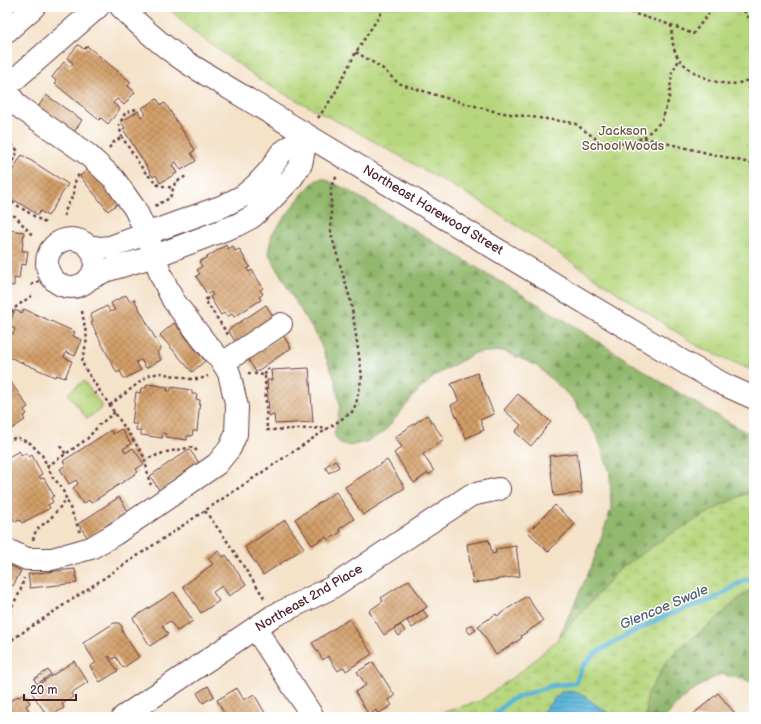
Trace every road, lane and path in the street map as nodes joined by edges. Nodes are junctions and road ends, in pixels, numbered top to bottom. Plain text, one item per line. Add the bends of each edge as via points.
1 (34, 7) edge
2 (98, 7) edge
3 (122, 7) edge
4 (385, 7) edge
5 (627, 7) edge
6 (711, 7) edge
7 (739, 7) edge
8 (671, 25) junction
9 (754, 27) edge
10 (7, 31) edge
11 (356, 52) junction
12 (679, 60) junction
13 (754, 70) edge
14 (748, 80) junction
15 (7, 86) edge
16 (7, 92) edge
17 (754, 107) edge
18 (136, 109) dead end
19 (313, 126) junction
20 (122, 137) junction
21 (643, 138) junction
22 (7, 140) edge
23 (105, 153) dead end
24 (754, 164) edge
25 (7, 171) edge
26 (338, 174) dead end
27 (78, 175) dead end
28 (186, 176) dead end
29 (173, 188) junction
30 (7, 199) edge
31 (152, 207) dead end
32 (7, 215) edge
33 (65, 216) dead end
34 (45, 223) dead end
35 (147, 234) junction
36 (33, 236) dead end
37 (89, 246) junction
38 (155, 256) junction
39 (91, 278) junction
40 (43, 279) dead end
41 (31, 285) dead end
42 (34, 294) dead end
43 (208, 298) dead end
44 (82, 311) dead end
45 (7, 316) edge
46 (280, 324) dead end
47 (231, 338) dead end
48 (270, 368) dead end
49 (225, 370) junction
50 (265, 375) junction
51 (100, 390) junction
52 (94, 394) dead end
53 (754, 398) edge
54 (110, 404) junction
55 (115, 412) junction
56 (326, 430) junction
57 (7, 442) edge
58 (60, 446) dead end
59 (66, 454) junction
60 (203, 457) dead end
61 (149, 458) dead end
62 (47, 466) junction
63 (153, 489) dead end
64 (499, 489) dead end
65 (67, 500) junction
66 (205, 511) junction
67 (82, 536) dead end
68 (32, 542) dead end
69 (7, 550) edge
70 (24, 577) dead end
71 (268, 604) dead end
72 (8, 624) dead end
73 (255, 628) junction
74 (7, 642) edge
75 (123, 717) edge
76 (313, 717) edge

1 - 10 street
2 - 15 street
3 - 19 street, Northeast Harewood Street via 151,36 177,56
4 - 11 path
5 - 8 path via 632,13
6 - 8 path via 693,34
7 - 9 path
8 - 12 path via 673,45
11 - 19 path via 334,95
11 - 21 path via 382,68 398,83 442,97 497,112 574,123 606,146 625,144
12 - 14 path via 695,74 711,80 731,85
12 - 21 path via 672,72 669,98 662,121
13 - 14 path
14 - 17 path
16 - 35 street via 18,106 88,154 114,179 135,209
18 - 20 path via 125,113 119,125
19 - 35 street via 281,153 270,170 243,196 224,206
19 - 38 street via 301,164 291,179 252,217
19 - 53 street, Northeast Harewood Street via 687,364 725,386
20 - 23 path
20 - 29 path via 144,171 158,185
21 - 24 path
22 - 25 path via 18,151
26 - 56 path via 331,186 331,234 351,302 362,376 352,412
27 - 33 path via 74,193 64,212
28 - 29 path via 175,183
29 - 31 path via 170,198
30 - 34 path
32 - 36 path via 15,216
35 - 37 street via 110,247
35 - 38 street
37 - 39 street via 96,260
37 - 39 street via 78,239 59,242 52,248 47,266 50,275 65,287 84,284
38 - 39 street via 104,271
38 - 49 street via 173,300
40 - 41 path
42 - 45 path via 16,306
43 - 47 path via 205,300
44 - 51 path via 87,339 82,362
46 - 49 street
48 - 50 path via 266,370
49 - 50 path
49 - 54 path via 195,379 161,373 149,375
49 - 69 street via 229,373 236,406 236,434 230,448 217,464 91,548 52,559 26,559
50 - 56 path via 266,430
51 - 52 path
51 - 54 path
54 - 55 path
55 - 59 path via 87,439
55 - 63 path via 146,461
56 - 66 path
57 - 62 path via 16,437 30,443 42,455
58 - 59 path
59 - 62 path
60 - 61 path via 193,446
62 - 65 path
64 - 73 street, Northeast 2nd Place via 471,495 331,588 273,616
65 - 67 path
65 - 68 path via 36,530
66 - 71 path
66 - 74 path
70 - 72 path via 20,592 12,606
73 - 75 street, Northeast 2nd Place
73 - 76 street

